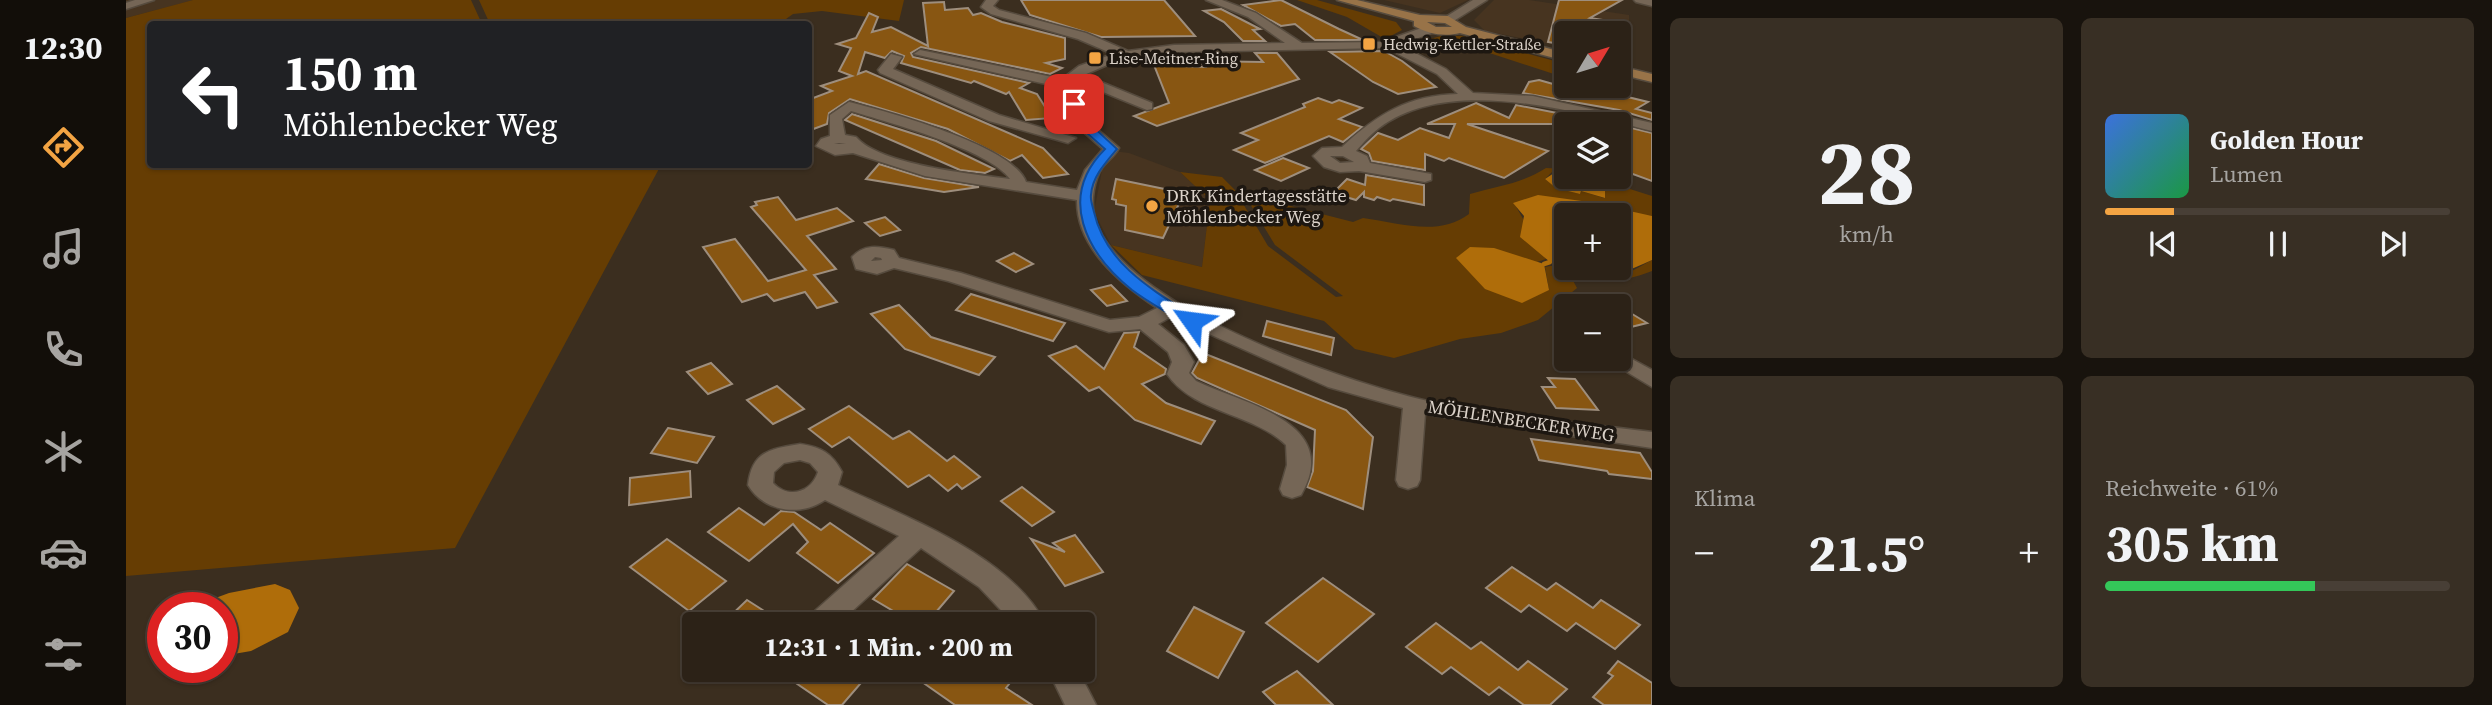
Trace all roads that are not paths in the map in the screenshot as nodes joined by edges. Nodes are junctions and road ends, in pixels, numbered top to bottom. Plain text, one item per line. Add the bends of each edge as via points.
1 (148, 0) edge
2 (992, 0) edge
3 (1212, 0) edge
4 (1343, 0) edge
5 (1481, 0) edge
6 (1640, 0) edge
7 (1652, 3) edge
8 (126, 6) edge
9 (1448, 20) junction
10 (1425, 24) junction
11 (1460, 29) junction
12 (1389, 45) junction
13 (1299, 47) junction
14 (1123, 54) junction
15 (1554, 54) edge
16 (1631, 73) edge
17 (1652, 78) edge
18 (1068, 79) junction
19 (1467, 95) junction
20 (1147, 107) dead end
21 (1084, 125) junction
22 (1652, 127) edge
23 (1068, 138) junction
24 (1346, 152) junction
25 (1087, 158) junction
26 (1360, 166) junction
27 (1425, 177) dead end
28 (1020, 188) junction
29 (1084, 196) junction
30 (892, 262) dead end
31 (1170, 309) junction
32 (1144, 323) junction
33 (1631, 366) edge
34 (1652, 380) edge
35 (1415, 404) junction
36 (1652, 440) edge
37 (1408, 480) dead end
38 (824, 489) dead end
39 (1292, 489) dead end
40 (917, 536) junction
41 (832, 612) edge
42 (1022, 612) edge
43 (1069, 682) edge
44 (1081, 705) edge

1 - 8 street
2 - 14 street via 987,7 995,12 1082,36
3 - 13 street via 1252,15
4 - 10 main road
5 - 9 street
6 - 7 street
9 - 10 main road
9 - 11 main road
10 - 11 main road
10 - 12 street
11 - 15 main road
12 - 13 street
12 - 19 street via 1448,77
13 - 14 street via 1244,53
14 - 18 street
16 - 17 main road
18 - 20 street
18 - 21 street
18 - 23 street via 902,49 886,70 994,118
19 - 22 street via 1532,102
19 - 24 street via 1404,106
21 - 23 street
21 - 25 street via 1111,149
23 - 25 street
24 - 26 street via 1361,159
24 - 26 street via 1333,150 1321,156 1338,167
25 - 29 street
26 - 27 street
28 - 28 street via 1017,175 993,158 849,106 835,118 838,138 824,146 840,152 854,148 925,171
28 - 29 street
29 - 31 street, MÖHLENBECKER WEG via 1091,231 1108,257 1137,286
30 - 32 street via 1109,326
31 - 32 street
31 - 35 street, MÖHLENBECKER WEG via 1336,382
32 - 39 street via 1177,349 1183,362 1178,374 1188,386 1277,426 1297,442 1300,458
33 - 34 street
35 - 36 street, MÖHLENBECKER WEG
35 - 37 street
38 - 40 street
40 - 41 street
40 - 42 street via 963,558
43 - 44 street

